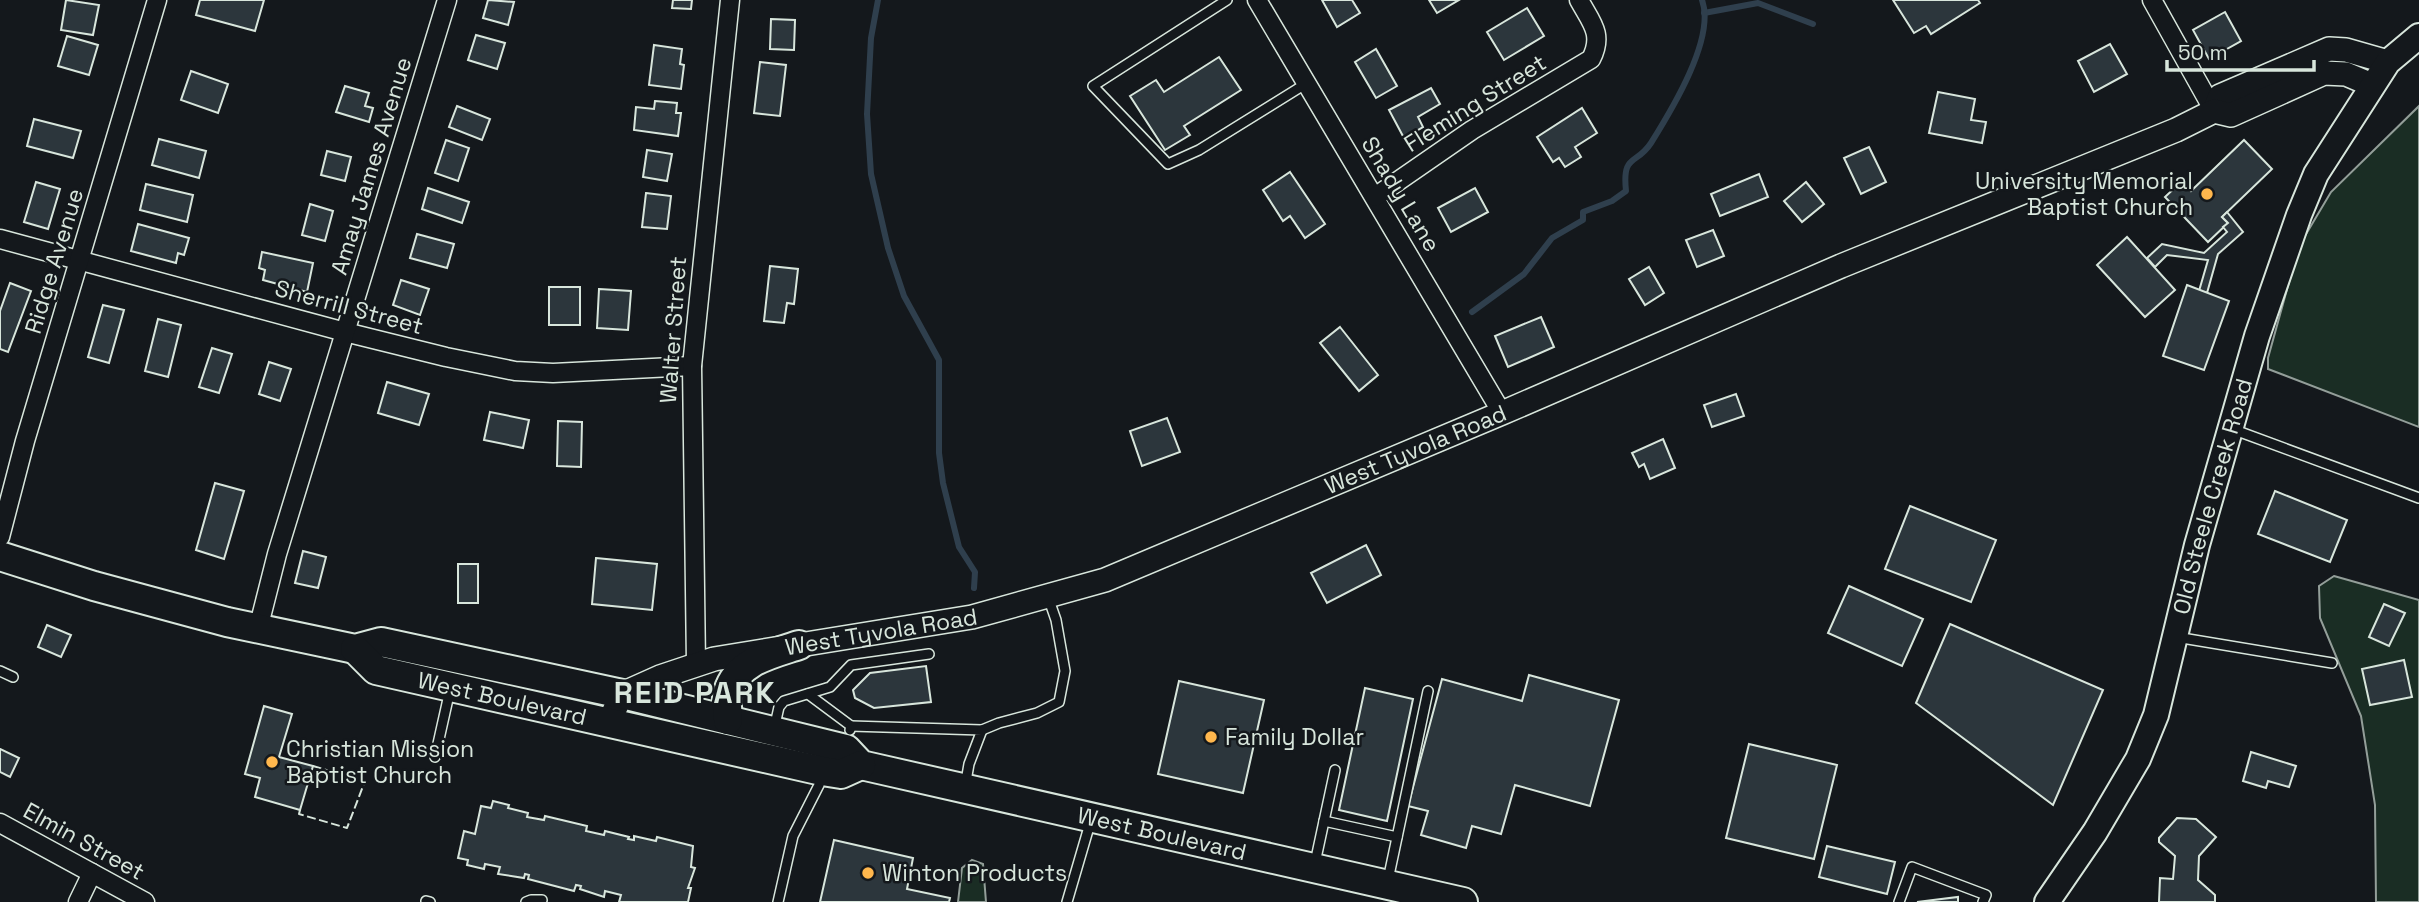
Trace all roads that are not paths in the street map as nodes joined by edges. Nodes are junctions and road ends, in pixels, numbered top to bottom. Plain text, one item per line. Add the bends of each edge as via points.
1 (156, 0) edge
2 (447, 0) edge
3 (730, 0) edge
4 (1227, 0) edge
5 (1257, 0) edge
6 (1579, 0) edge
7 (2152, 0) edge
8 (2419, 36) edge
9 (2388, 62) junction
10 (1307, 83) junction
11 (2372, 85) junction
12 (2214, 111) junction
13 (1375, 197) junction
14 (0, 239) edge
15 (80, 261) junction
16 (345, 332) junction
17 (692, 366) junction
18 (1502, 413) junction
19 (2230, 429) junction
20 (2419, 498) edge
21 (0, 537) edge
22 (0, 556) edge
23 (1047, 596) junction
24 (258, 629) junction
25 (2175, 637) junction
26 (799, 645) junction
27 (355, 649) junction
28 (929, 654) dead end
29 (2332, 663) dead end
30 (696, 664) junction
31 (0, 671) edge
32 (13, 677) dead end
33 (451, 688) junction
34 (1428, 691) dead end
35 (622, 694) junction
36 (808, 694) junction
37 (728, 720) junction
38 (607, 724) junction
39 (982, 730) junction
40 (773, 731) junction
41 (853, 747) junction
42 (435, 757) dead end
43 (1335, 770) dead end
44 (822, 771) junction
45 (964, 789) junction
46 (1092, 818) junction
47 (1324, 821) junction
48 (0, 823) edge
49 (1396, 837) junction
50 (1314, 868) junction
51 (92, 873) junction
52 (1387, 885) junction
53 (542, 900) edge
54 (78, 902) edge
55 (145, 902) edge
56 (526, 902) edge
57 (778, 902) edge
58 (1067, 902) edge
59 (1463, 902) edge
60 (1899, 902) edge
61 (1983, 902) edge
62 (2047, 902) edge

1 - 15 street, Ridge Avenue
2 - 16 street, Amay James Avenue
3 - 17 street, Walter Street
4 - 10 lane via 1093,86 1168,164 1199,150
5 - 10 street, Shady Lane
6 - 13 street, Fleming Street via 1597,33 1591,59 1472,130
7 - 12 street
8 - 9 main road
9 - 11 main road
9 - 12 street, West Tyvola Road via 2329,50 2220,96
10 - 13 street, Shady Lane
11 - 12 street, West Tyvola Road via 2346,74 2324,73 2231,115
11 - 19 main road, Old Steele Creek Road via 2316,174 2299,215
12 - 18 street, West Tyvola Road
13 - 18 street, Shady Lane
14 - 15 street, Sherrill Street
15 - 16 street, Sherrill Street
15 - 21 street, Ridge Avenue
16 - 17 street, Sherrill Street via 515,371
16 - 24 street, Amay James Avenue
17 - 30 street, Walter Street
18 - 23 street, West Tyvola Road via 1105,580
19 - 20 lane
19 - 25 main road, Old Steele Creek Road
22 - 24 main road, West Boulevard via 146,602
23 - 26 street, West Tyvola Road via 972,617
23 - 39 lane via 1065,671 1059,702
24 - 27 main road, West Boulevard
25 - 29 lane
25 - 62 main road, Old Steele Creek Road via 2162,695 2138,759
26 - 30 street, West Tyvola Road
26 - 37 main road via 743,668 728,691
27 - 33 main road, West Boulevard via 376,670
27 - 35 main road, West Boulevard via 381,642
28 - 36 lane via 851,665 830,687
30 - 35 street, West Tyvola Road
31 - 32 lane
33 - 38 main road, West Boulevard
33 - 42 lane
34 - 49 lane
35 - 37 main road, West Boulevard
35 - 38 street
36 - 40 lane via 784,701
36 - 41 lane
37 - 40 main road, West Boulevard
38 - 44 main road, West Boulevard
39 - 41 lane
39 - 45 lane
40 - 41 main road, West Boulevard
41 - 44 main road, West Boulevard via 841,774
41 - 45 main road, West Boulevard
43 - 47 lane
44 - 57 lane via 793,836
45 - 46 main road, West Boulevard
46 - 50 main road, West Boulevard
46 - 58 lane
47 - 49 lane
47 - 50 lane
48 - 51 street, Elmin Street
49 - 52 lane
50 - 52 main road, West Boulevard
51 - 54 street
51 - 55 street, Elmin Street
52 - 59 main road, West Boulevard
53 - 56 lane
60 - 61 lane via 1912,867 1986,895

